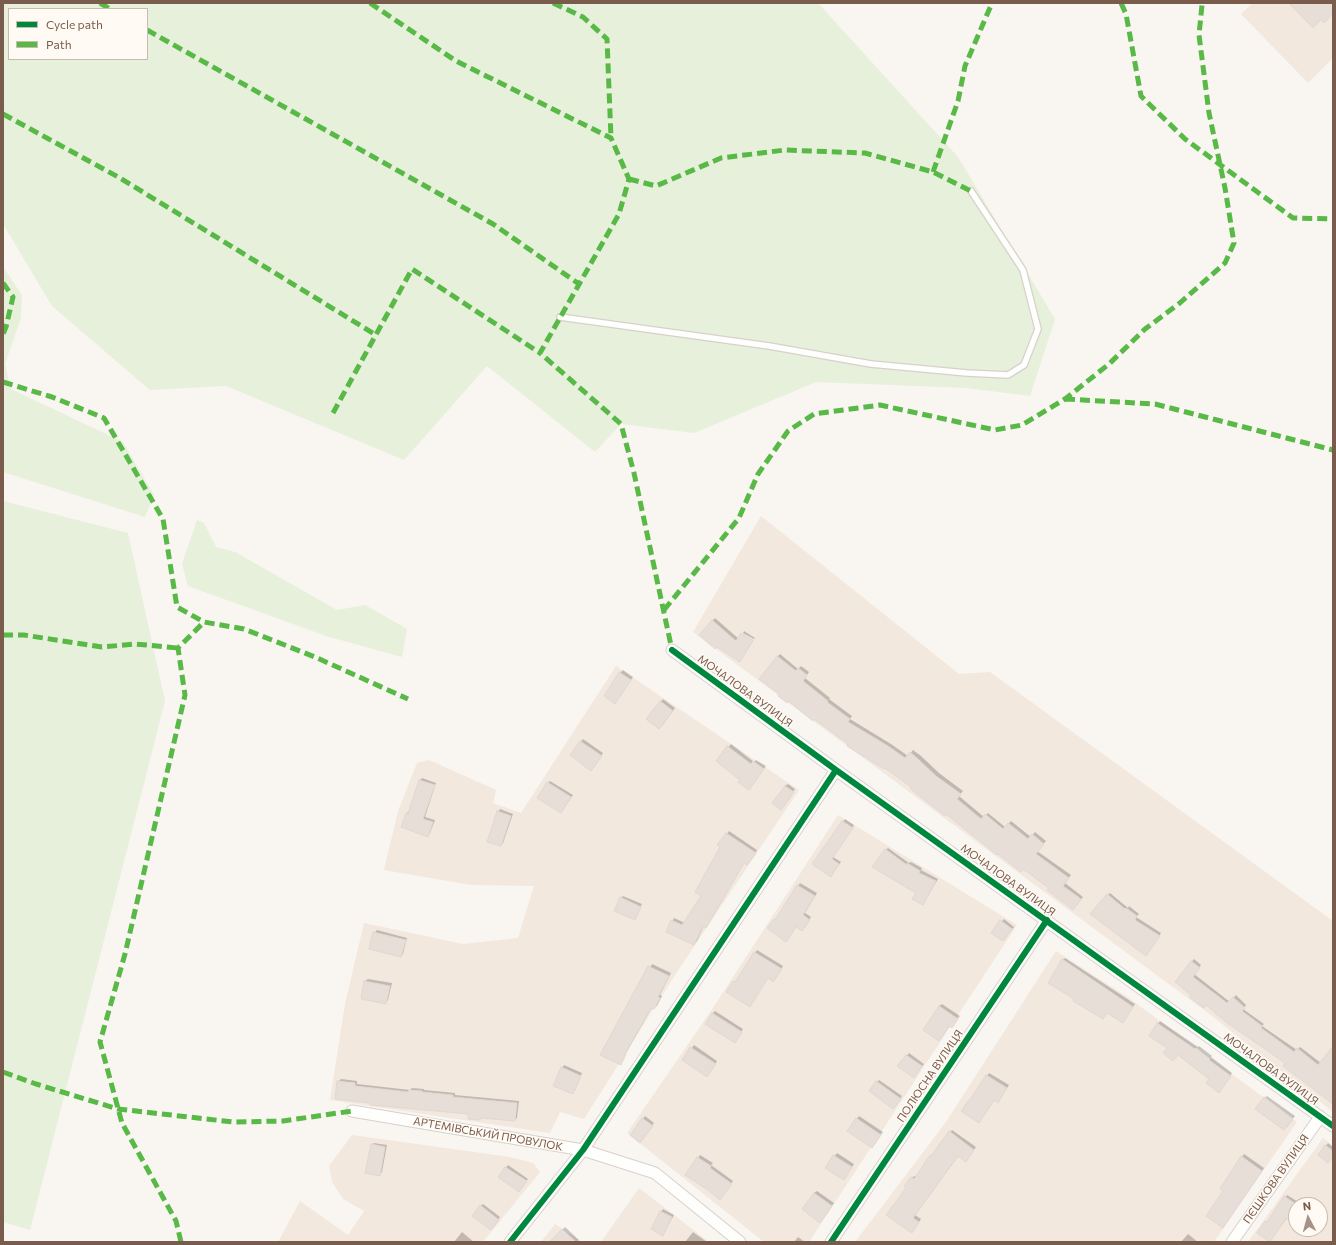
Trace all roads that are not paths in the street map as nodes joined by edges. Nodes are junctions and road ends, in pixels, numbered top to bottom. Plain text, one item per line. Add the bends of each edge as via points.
1 (971, 191) dead end
2 (560, 317) dead end
3 (672, 650) dead end
4 (836, 770) junction
5 (1047, 920) junction
6 (352, 1111) dead end
7 (1320, 1117) junction
8 (1333, 1126) edge
9 (583, 1150) junction
10 (510, 1242) edge
11 (740, 1242) edge
12 (831, 1242) edge
13 (1232, 1242) edge

1 - 2 lane via 1022,270 1038,329 1024,365 1008,375 871,364 762,345
3 - 4 street, МОЧАЛОВА ВУЛИЦЯ
4 - 5 street, МОЧАЛОВА ВУЛИЦЯ
4 - 9 street
5 - 7 street, МОЧАЛОВА ВУЛИЦЯ
5 - 12 street, ПОЛЮСНА ВУЛИЦЯ
6 - 9 street, АРТЕМІВСЬКИЙ ПРОВУЛОК
7 - 8 street, МОЧАЛОВА ВУЛИЦЯ
7 - 13 street, ПЄШКОВА ВУЛИЦЯ
9 - 10 street
9 - 11 street, АРТЕМІВСЬКИЙ ПРОВУЛОК via 655,1173

